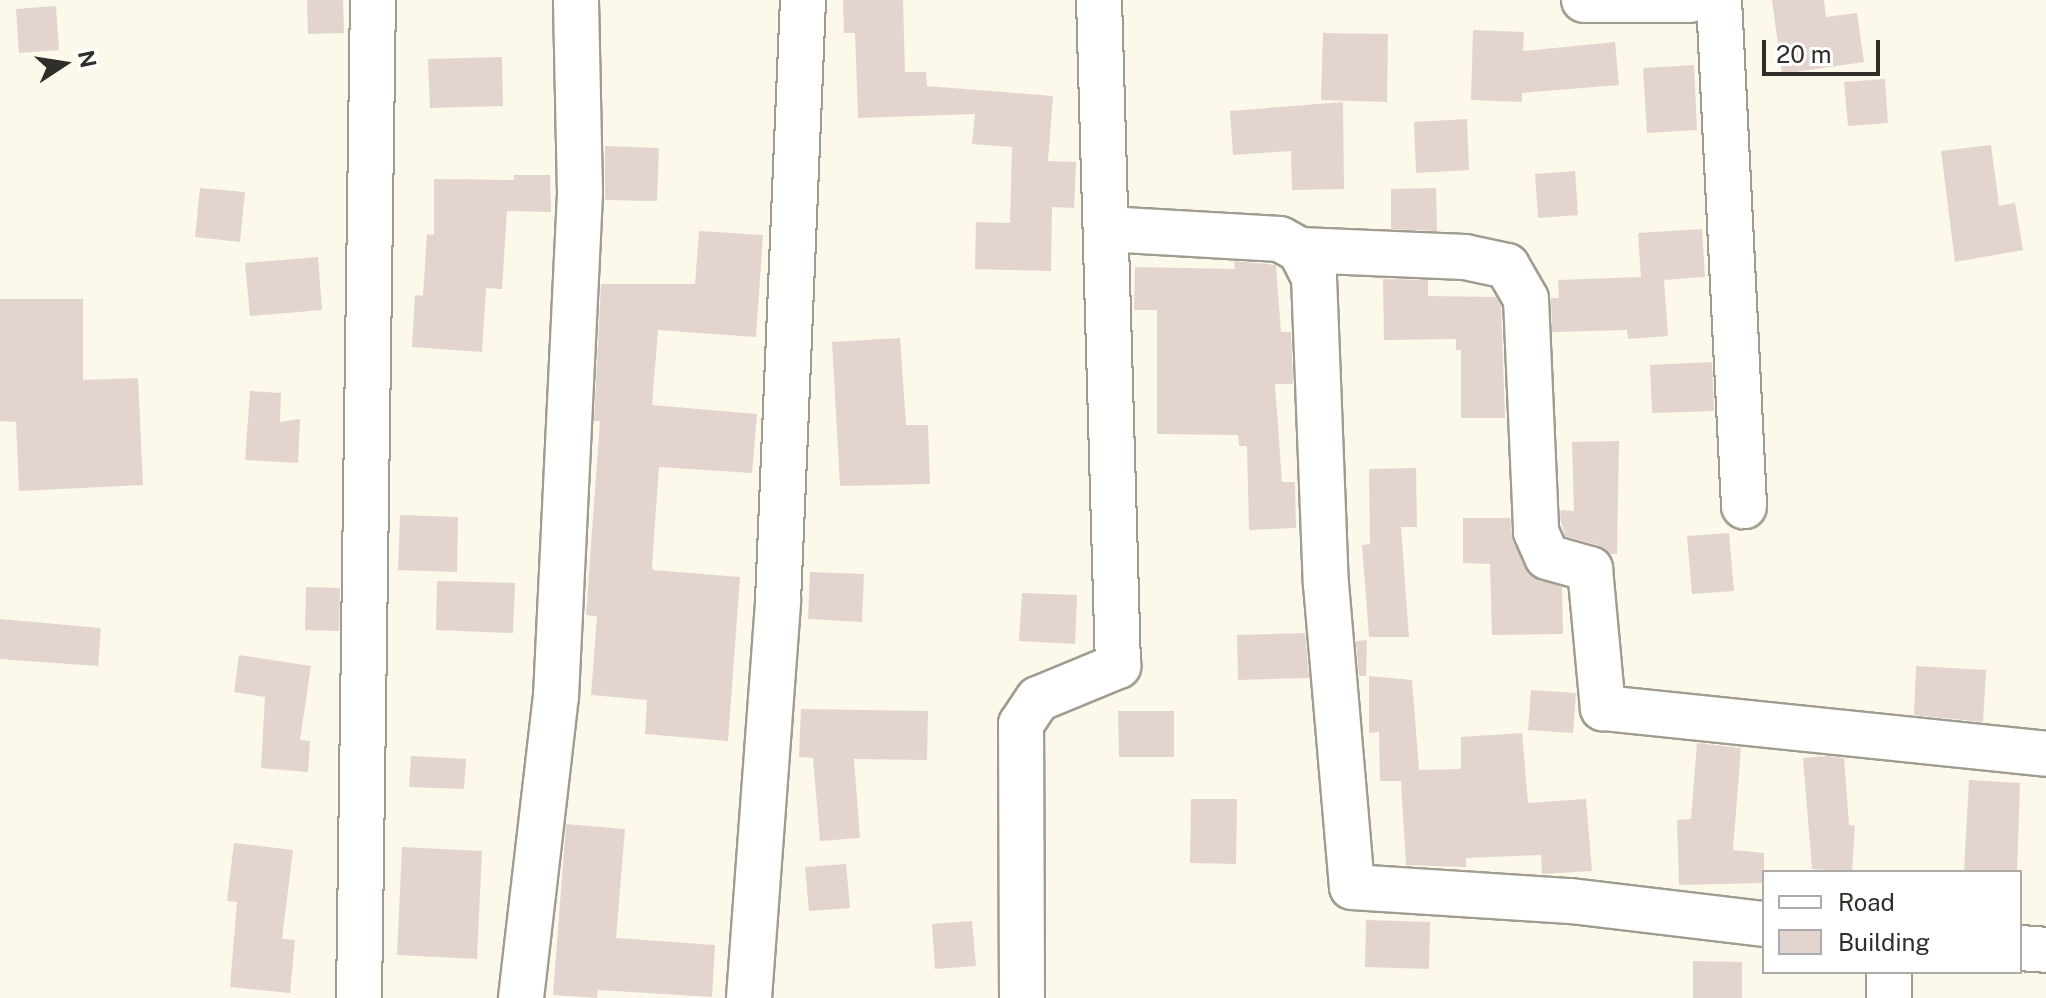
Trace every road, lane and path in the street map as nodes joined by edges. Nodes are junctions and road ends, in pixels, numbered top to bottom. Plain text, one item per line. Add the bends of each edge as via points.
1 (373, 0) edge
2 (576, 0) edge
3 (803, 0) edge
4 (1099, 0) edge
5 (1584, 0) edge
6 (1690, 0) edge
7 (1719, 0) edge
8 (1106, 229) junction
9 (1300, 250) junction
10 (1744, 506) dead end
11 (2046, 754) edge
12 (1762, 924) edge
13 (2022, 948) edge
14 (2046, 950) edge
15 (1889, 974) edge
16 (359, 998) edge
17 (521, 998) edge
18 (749, 998) edge
19 (1022, 998) edge
20 (1889, 998) edge

1 - 16 street
2 - 17 street via 580,193 556,697
3 - 18 street via 778,601
4 - 8 street
5 - 6 street
7 - 10 street
8 - 9 street via 1280,239
8 - 19 street via 1118,666 1038,699 1021,724
9 - 11 street via 1465,257 1507,266 1526,299 1536,532 1547,557 1590,569 1603,708
9 - 12 street via 1314,277 1326,584 1352,887 1571,901
13 - 14 street
15 - 20 street

